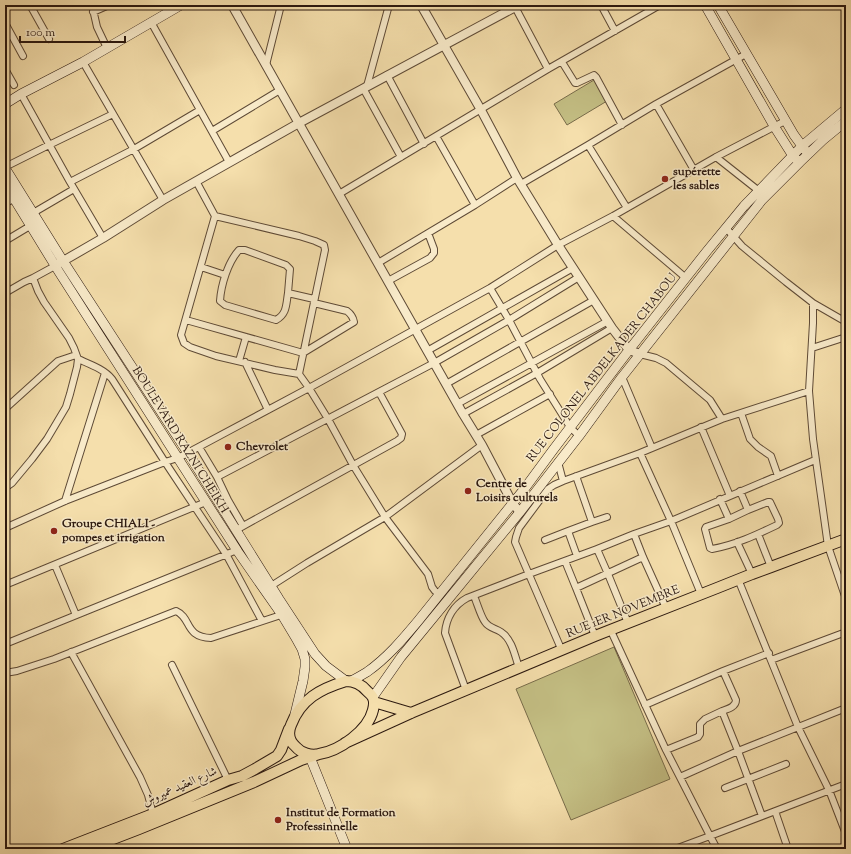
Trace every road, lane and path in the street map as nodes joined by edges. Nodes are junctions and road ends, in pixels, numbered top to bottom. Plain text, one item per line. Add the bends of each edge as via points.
1 (30, 5) edge
2 (92, 5) edge
3 (108, 5) edge
4 (181, 5) edge
5 (232, 5) edge
6 (281, 5) edge
7 (389, 5) edge
8 (421, 5) edge
9 (601, 5) edge
10 (660, 5) edge
11 (705, 5) edge
12 (718, 5) edge
13 (516, 6) edge
14 (93, 12) junction
15 (151, 22) junction
16 (5, 23) edge
17 (615, 31) junction
18 (50, 39) dead end
19 (445, 45) junction
20 (107, 48) junction
21 (746, 54) junction
22 (23, 56) dead end
23 (736, 60) junction
24 (83, 62) junction
25 (562, 62) junction
26 (266, 65) junction
27 (5, 69) edge
28 (548, 69) junction
29 (387, 75) junction
30 (14, 86) dead end
31 (365, 87) junction
32 (280, 90) junction
33 (21, 94) junction
34 (5, 104) edge
35 (656, 104) junction
36 (846, 109) edge
37 (200, 110) junction
38 (481, 110) junction
39 (113, 114) junction
40 (785, 121) junction
41 (846, 121) edge
42 (298, 123) junction
43 (622, 125) junction
44 (774, 126) junction
45 (212, 131) junction
46 (436, 136) junction
47 (424, 144) junction
48 (48, 145) junction
49 (588, 145) junction
50 (802, 146) junction
51 (134, 149) junction
52 (809, 154) junction
53 (401, 157) junction
54 (716, 157) junction
55 (796, 159) junction
56 (229, 162) junction
57 (5, 167) edge
58 (694, 170) junction
59 (196, 181) junction
60 (519, 181) junction
61 (70, 182) junction
62 (5, 184) edge
63 (74, 189) junction
64 (759, 191) junction
65 (339, 194) junction
66 (14, 199) junction
67 (163, 200) junction
68 (5, 203) edge
69 (475, 205) junction
70 (627, 208) junction
71 (33, 213) junction
72 (215, 216) junction
73 (613, 216) junction
74 (30, 226) junction
75 (726, 228) junction
76 (428, 233) junction
77 (734, 236) junction
78 (103, 238) junction
79 (5, 241) edge
80 (558, 245) junction
81 (59, 263) junction
82 (378, 263) junction
83 (201, 267) junction
84 (573, 268) junction
85 (225, 275) junction
86 (579, 277) junction
87 (33, 278) junction
88 (686, 278) junction
89 (388, 281) junction
90 (490, 288) junction
91 (5, 293) edge
92 (288, 293) junction
93 (594, 300) junction
94 (314, 301) junction
95 (813, 303) junction
96 (502, 309) junction
97 (186, 320) junction
98 (509, 320) junction
99 (846, 322) edge
100 (610, 324) junction
101 (415, 329) junction
102 (246, 336) junction
103 (846, 337) edge
104 (520, 343) junction
105 (812, 348) junction
106 (629, 350) junction
107 (427, 351) junction
108 (303, 353) junction
109 (640, 354) junction
110 (77, 357) junction
111 (242, 362) junction
112 (434, 363) junction
113 (532, 363) junction
114 (105, 373) junction
115 (537, 373) junction
116 (299, 374) junction
117 (622, 376) junction
118 (446, 384) junction
119 (309, 388) junction
120 (809, 391) junction
121 (379, 392) junction
122 (550, 394) junction
123 (457, 404) junction
124 (5, 408) edge
125 (268, 410) junction
126 (741, 413) junction
127 (463, 414) junction
128 (328, 419) junction
129 (722, 419) junction
130 (570, 427) junction
131 (701, 428) junction
132 (476, 435) junction
133 (579, 436) junction
134 (482, 445) junction
135 (199, 447) junction
136 (652, 448) junction
137 (188, 452) junction
138 (640, 453) junction
139 (178, 458) junction
140 (815, 460) junction
141 (165, 462) junction
142 (558, 462) junction
143 (353, 465) junction
144 (576, 476) junction
145 (778, 476) junction
146 (217, 477) junction
147 (563, 481) junction
148 (5, 488) edge
149 (740, 491) junction
150 (730, 496) junction
151 (720, 499) junction
152 (228, 500) junction
153 (66, 501) junction
154 (206, 502) junction
155 (513, 504) junction
156 (220, 505) junction
157 (194, 506) junction
158 (748, 510) junction
159 (520, 512) junction
160 (385, 517) junction
161 (607, 517) dead end
162 (729, 519) junction
163 (671, 521) junction
164 (592, 522) junction
165 (5, 528) edge
166 (239, 528) junction
167 (568, 531) junction
168 (634, 534) junction
169 (758, 534) junction
170 (846, 538) edge
171 (545, 540) dead end
172 (737, 542) junction
173 (828, 546) junction
174 (596, 549) junction
175 (237, 550) junction
176 (226, 554) junction
177 (577, 556) junction
178 (643, 557) junction
179 (565, 561) junction
180 (55, 565) junction
181 (771, 567) junction
182 (529, 574) junction
183 (608, 574) junction
184 (752, 574) junction
185 (738, 579) junction
186 (5, 585) edge
187 (271, 586) junction
188 (576, 588) junction
189 (440, 594) junction
190 (701, 594) junction
191 (474, 596) junction
192 (846, 599) edge
193 (666, 608) junction
194 (285, 613) junction
195 (76, 615) junction
196 (262, 621) junction
197 (628, 623) junction
198 (611, 631) junction
199 (846, 632) edge
200 (596, 636) junction
201 (5, 644) edge
202 (562, 651) junction
203 (72, 652) junction
204 (769, 653) junction
205 (772, 660) junction
206 (172, 665) dead end
207 (519, 668) junction
208 (723, 671) junction
209 (5, 673) edge
210 (349, 681) junction
211 (466, 690) junction
212 (374, 700) junction
213 (645, 705) junction
214 (846, 708) edge
215 (722, 711) junction
216 (411, 713) junction
217 (295, 715) junction
218 (798, 727) junction
219 (289, 729) junction
220 (345, 743) junction
221 (666, 750) junction
222 (738, 751) junction
223 (311, 754) junction
224 (786, 764) dead end
225 (680, 777) junction
226 (748, 779) junction
227 (228, 780) junction
228 (846, 784) edge
229 (725, 788) dead end
230 (830, 790) junction
231 (775, 811) junction
232 (153, 814) junction
233 (762, 816) junction
234 (846, 834) edge
235 (710, 836) junction
236 (63, 849) edge
237 (88, 849) edge
238 (347, 849) edge
239 (675, 849) edge
240 (717, 849) edge
241 (788, 849) edge

1 - 18 street
2 - 14 street
3 - 14 street
4 - 15 main road
5 - 26 street
6 - 26 street
7 - 31 street
8 - 19 street
9 - 17 street
10 - 17 street
11 - 23 main road
12 - 21 main road
13 - 19 street
13 - 28 street
14 - 20 street
15 - 20 main road
15 - 37 street
16 - 22 street
17 - 25 street
19 - 29 street
19 - 38 street
20 - 24 main road
21 - 23 street
21 - 40 main road
23 - 35 street
23 - 44 main road
24 - 33 main road
24 - 39 street
25 - 28 street
25 - 43 street via 577,83 594,74 596,76
26 - 32 street
27 - 30 street
28 - 38 street
29 - 31 street
29 - 47 street
31 - 42 street
31 - 53 street
32 - 42 street
32 - 45 street
33 - 34 main road
33 - 48 street
35 - 43 street
35 - 58 street
36 - 50 main road, RUE COLONEL ABDELKADER CHABOU
37 - 45 street
37 - 51 street
38 - 46 street
38 - 60 street
39 - 48 street
39 - 51 street
40 - 44 street
40 - 50 main road
41 - 52 main road, RUE COLONEL ABDELKADER CHABOU
42 - 56 street
42 - 65 street
43 - 49 street
44 - 54 street
44 - 55 main road
45 - 56 street
46 - 47 street
46 - 69 street
47 - 53 street
48 - 57 street
48 - 61 street
49 - 60 street
49 - 70 street
50 - 52 main road
50 - 55 main road, RUE COLONEL ABDELKADER CHABOU
51 - 61 street
51 - 67 street
52 - 55 main road, RUE COLONEL ABDELKADER CHABOU
53 - 65 street
54 - 58 street
54 - 64 street
55 - 64 main road, RUE COLONEL ABDELKADER CHABOU
55 - 77 main road, RUE COLONEL ABDELKADER CHABOU
56 - 59 street
57 - 71 main road, BOULEVARD RAZNI CHEIKH
58 - 70 street
59 - 67 street
59 - 72 street
60 - 69 street
60 - 80 street
61 - 63 street
62 - 66 main road, BOULEVARD RAZNI CHEIKH
63 - 71 street
63 - 78 street
64 - 75 main road, RUE COLONEL ABDELKADER CHABOU
65 - 82 street
66 - 68 street
66 - 74 main road, BOULEVARD RAZNI CHEIKH
67 - 78 street
69 - 76 street
70 - 73 street
71 - 81 main road, BOULEVARD RAZNI CHEIKH
72 - 83 street
72 - 94 street via 300,236 324,245
73 - 80 street
73 - 88 street
74 - 79 street
74 - 81 main road, BOULEVARD RAZNI CHEIKH
75 - 77 street
75 - 88 main road, RUE COLONEL ABDELKADER CHABOU
76 - 82 street
76 - 89 street via 434,249 430,258
77 - 95 street via 742,246
77 - 109 main road, RUE COLONEL ABDELKADER CHABOU
78 - 81 street
80 - 84 street
80 - 90 street
81 - 87 street
81 - 137 main road, BOULEVARD RAZNI CHEIKH
81 - 139 main road, BOULEVARD RAZNI CHEIKH
82 - 89 street
83 - 85 street
83 - 97 street
84 - 86 street
84 - 96 street
85 - 92 street via 235,254 239,250 245,250 286,265 290,269
85 - 92 street via 220,301 247,312 276,320 286,309
86 - 93 street
86 - 98 street
87 - 91 street
87 - 110 street via 41,296 69,338
88 - 106 main road, RUE COLONEL ABDELKADER CHABOU
89 - 101 street
90 - 96 street
90 - 101 street
92 - 94 street
93 - 100 street
93 - 104 street
94 - 108 street
94 - 108 street via 347,311 354,322
95 - 99 street
95 - 105 street
96 - 98 street
96 - 107 street
97 - 102 street
97 - 111 street via 181,336 184,343 216,356
98 - 104 street
98 - 112 street
100 - 106 street
100 - 113 street
100 - 115 street
101 - 107 street
101 - 119 street
102 - 108 street
102 - 111 street
103 - 105 street
104 - 113 street
104 - 118 street
105 - 120 street
106 - 109 street
106 - 130 main road, RUE COLONEL ABDELKADER CHABOU
107 - 112 street
108 - 116 street
109 - 117 main road, RUE COLONEL ABDELKADER CHABOU
109 - 129 street via 656,358 666,364 710,400
110 - 114 street
110 - 124 street via 58,361
110 - 148 street via 77,367 66,407 32,459
111 - 116 street
111 - 125 street
112 - 118 street
112 - 121 street
113 - 115 street
113 - 123 street
114 - 141 street via 112,379
114 - 153 street
115 - 122 street
115 - 127 street
116 - 119 street
117 - 133 main road, RUE COLONEL ABDELKADER CHABOU
117 - 136 street
118 - 123 street
119 - 125 street
119 - 128 street
120 - 126 street
120 - 140 street
121 - 128 street
121 - 143 street via 402,434 401,438
122 - 130 street
122 - 132 street
123 - 127 street
125 - 135 street
126 - 129 street
126 - 145 street via 750,439 771,456
127 - 132 street
128 - 143 street
128 - 146 street
129 - 131 street
130 - 133 street
130 - 155 main road, RUE COLONEL ABDELKADER CHABOU
131 - 136 street
131 - 150 street
132 - 134 street
133 - 142 main road, RUE COLONEL ABDELKADER CHABOU
134 - 155 street
134 - 160 street
135 - 137 street
135 - 146 street
136 - 138 street
137 - 139 street
137 - 156 main road, BOULEVARD RAZNI CHEIKH
138 - 144 street
138 - 163 street
139 - 141 street
139 - 154 main road, BOULEVARD RAZNI CHEIKH
140 - 145 street
140 - 173 street
141 - 153 street
141 - 157 street
142 - 147 street
142 - 159 main road, RUE COLONEL ABDELKADER CHABOU
143 - 160 street
143 - 166 street
144 - 147 street
144 - 164 street
145 - 149 street
146 - 152 street
147 - 182 street via 548,489 517,532 515,542
149 - 150 street
149 - 158 street
150 - 151 street
151 - 162 street
151 - 163 street
152 - 156 street
152 - 166 street
153 - 165 street
154 - 157 street
154 - 175 main road, BOULEVARD RAZNI CHEIKH
155 - 159 street
155 - 189 main road, RUE COLONEL ABDELKADER CHABOU
156 - 166 main road, BOULEVARD RAZNI CHEIKH
157 - 176 street
157 - 180 street
158 - 162 street
158 - 169 street via 770,502 778,519 777,525
159 - 212 main road, RUE COLONEL ABDELKADER CHABOU via 401,657
160 - 187 street
160 - 189 street via 428,574 435,591
161 - 164 street
162 - 172 street via 706,527 710,548 715,549
163 - 168 street
163 - 190 street
164 - 167 street
166 - 187 main road, BOULEVARD RAZNI CHEIKH
167 - 171 street
167 - 177 street
168 - 174 street
168 - 178 street
169 - 172 street
169 - 181 street
170 - 173 main road, RUE 1ER NOVEMBRE
172 - 184 street
173 - 181 main road, RUE 1ER NOVEMBRE
173 - 192 street
174 - 177 street
174 - 183 street
175 - 176 street
175 - 194 main road, BOULEVARD RAZNI CHEIKH
176 - 195 street
176 - 196 street
177 - 179 street
178 - 183 street
178 - 193 street
179 - 182 street
179 - 188 street
180 - 186 street
180 - 195 street
181 - 184 main road, RUE 1ER NOVEMBRE
182 - 191 street
182 - 202 street
183 - 188 street
183 - 197 street
184 - 185 main road, RUE 1ER NOVEMBRE
185 - 190 main road, RUE 1ER NOVEMBRE
185 - 204 street
187 - 194 main road, BOULEVARD RAZNI CHEIKH
188 - 200 street
189 - 210 main road, RUE COLONEL ABDELKADER CHABOU via 400,643 367,672
190 - 193 main road, RUE 1ER NOVEMBRE
191 - 207 street via 483,621 505,635 510,642
191 - 211 street via 460,602 450,615 445,633
193 - 197 main road, RUE 1ER NOVEMBRE
194 - 196 street
194 - 210 main road, BOULEVARD RAZNI CHEIKH via 326,666
194 - 217 main road, BOULEVARD RAZNI CHEIKH via 305,659 303,682
195 - 201 street
196 - 203 street via 211,638 203,638 191,630 184,617 176,611
197 - 198 main road, RUE 1ER NOVEMBRE
198 - 200 main road, RUE 1ER NOVEMBRE
198 - 213 street
199 - 205 street
200 - 202 main road, RUE 1ER NOVEMBRE
202 - 207 main road, RUE 1ER NOVEMBRE
203 - 209 street
203 - 232 street via 140,777
204 - 205 street
204 - 208 street
205 - 218 street
206 - 227 street
207 - 211 main road, RUE 1ER NOVEMBRE
208 - 213 street
208 - 215 street via 736,704
210 - 212 main road via 362,686
210 - 217 main road via 322,690
211 - 216 main road, RUE 1ER NOVEMBRE
212 - 216 main road
212 - 220 main road via 373,713 368,722
213 - 221 street
214 - 218 street
215 - 221 street via 705,718 700,724 698,737
215 - 222 street
216 - 220 main road, RUE 1ER NOVEMBRE
217 - 219 main road
218 - 222 street
218 - 230 street
219 - 223 main road via 292,744 300,751
219 - 227 main road, شارع العقيد عميروش via 276,756 242,776
220 - 223 main road via 335,749
221 - 225 street
222 - 225 street
222 - 226 street
223 - 237 main road, شارع العقيد عميروش via 254,782
223 - 238 main road
224 - 226 street
225 - 235 street
226 - 229 street
226 - 233 street
227 - 232 main road, شارع العقيد عميروش
228 - 230 street
230 - 231 street
230 - 234 street
231 - 233 street
231 - 241 street
232 - 236 main road, شارع العقيد عميروش
233 - 235 street
235 - 239 street
235 - 240 street

